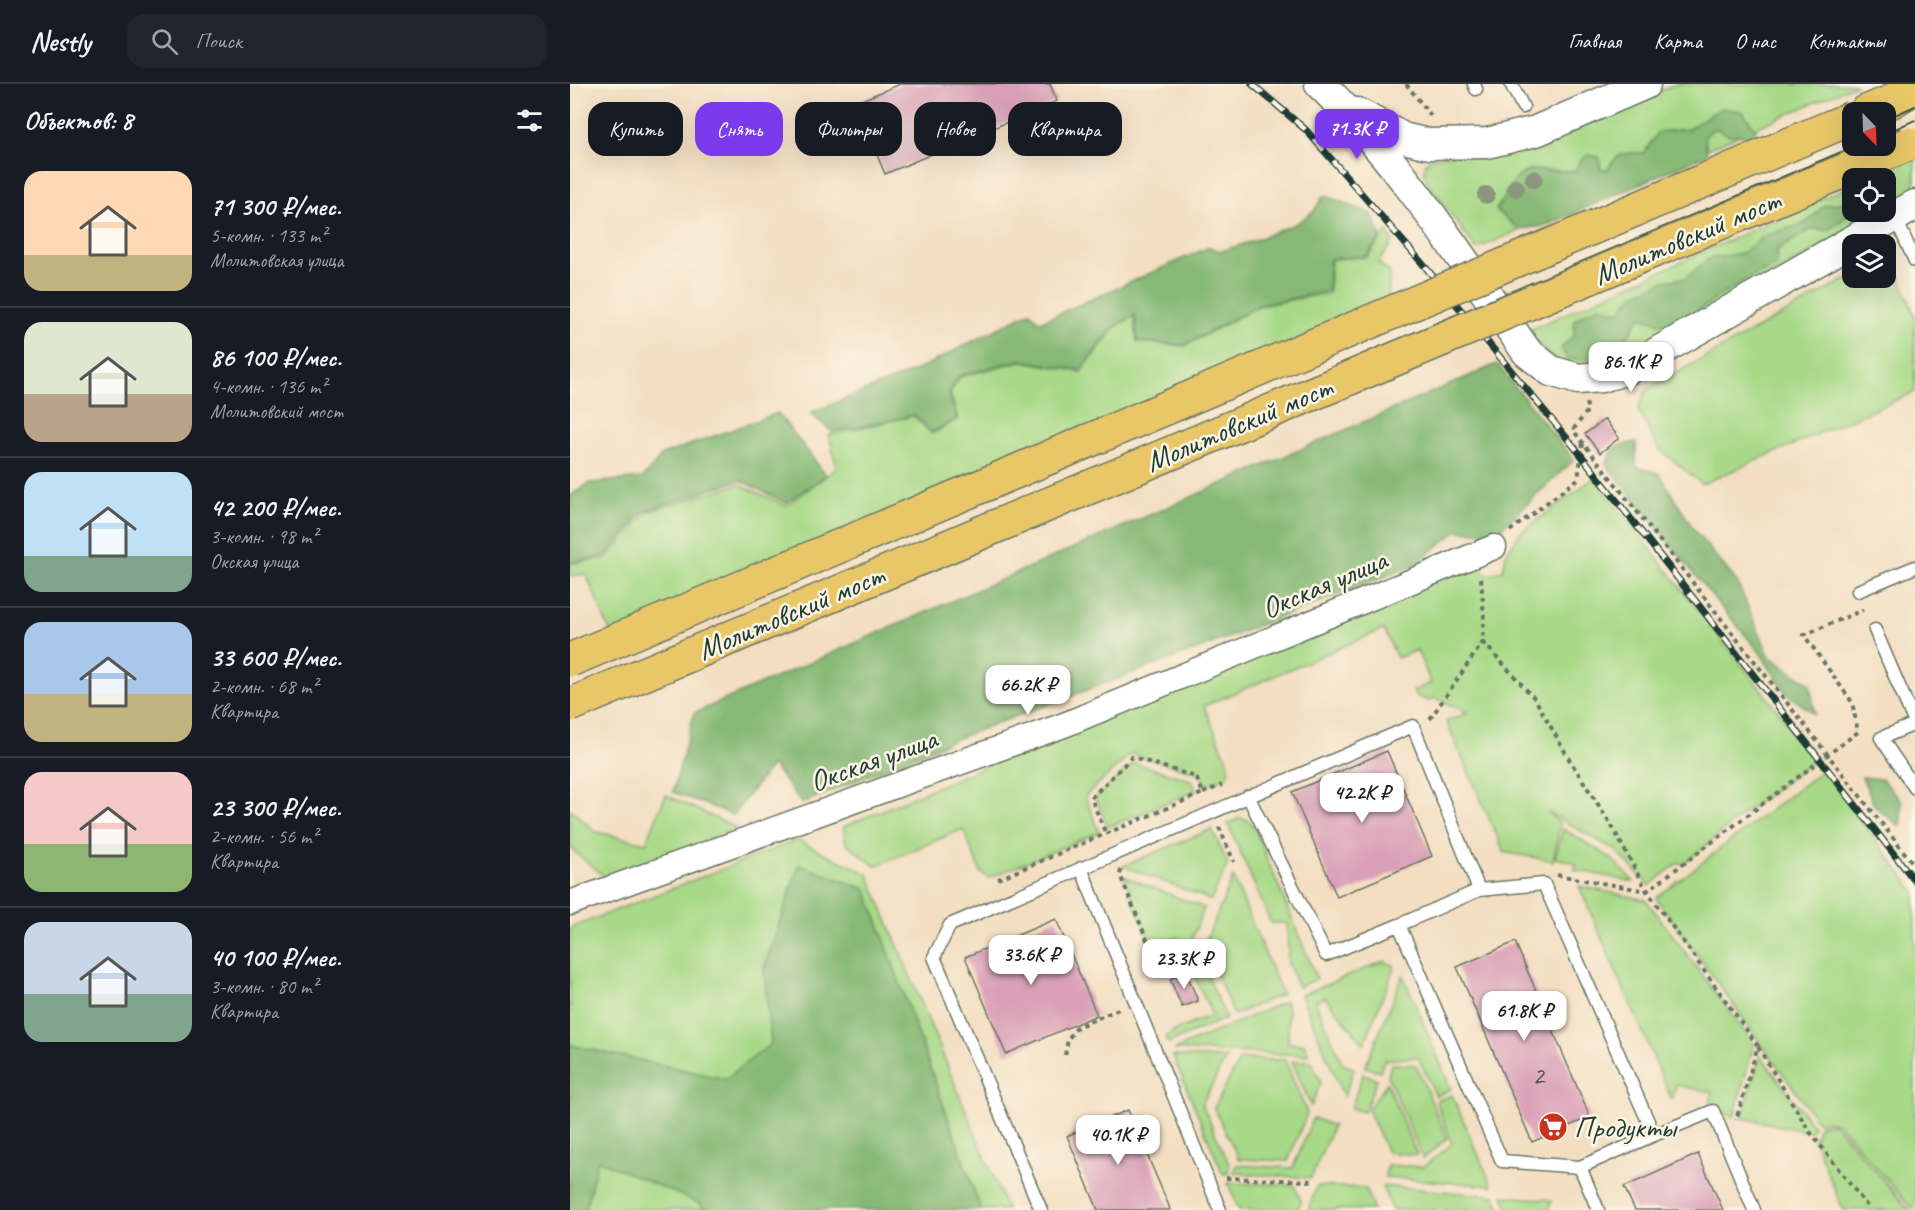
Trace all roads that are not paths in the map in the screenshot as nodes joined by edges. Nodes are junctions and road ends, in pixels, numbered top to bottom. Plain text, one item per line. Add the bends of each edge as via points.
1 (1320, 84) edge
2 (1511, 84) edge
3 (1645, 84) edge
4 (1341, 104) junction
5 (1523, 107) dead end
6 (1842, 122) edge
7 (1432, 133) junction
8 (1911, 143) edge
9 (1409, 185) junction
10 (1905, 210) edge
11 (1915, 261) edge
12 (1494, 547) road end
13 (1915, 567) edge
14 (1858, 591) dead end
15 (1875, 630) dead end
16 (570, 660) edge
17 (570, 705) edge
18 (1915, 723) edge
19 (1915, 788) edge
20 (1248, 796) junction
21 (1081, 868) junction
22 (1479, 890) junction
23 (570, 903) edge
24 (1399, 925) junction
25 (1654, 1135) junction
26 (1580, 1167) junction
27 (1041, 1210) edge
28 (1220, 1210) edge
29 (1598, 1210) edge
30 (1754, 1210) edge

1 - 4 street
2 - 5 lane
3 - 7 street via 1536,131 1487,143
4 - 7 street via 1403,138
4 - 9 street
6 - 16 main road, Молитовский мост, bridge
7 - 9 street via 1414,162
8 - 17 main road, Молитовский мост, bridge
9 - 10 street via 1527,352 1551,371 1578,378 1601,377 1628,369
10 - 11 lane
12 - 23 street, Окская улица via 1064,725
13 - 14 lane
15 - 18 lane
18 - 19 lane via 1881,738
20 - 21 lane
20 - 22 lane via 1413,726
20 - 24 lane via 1326,955
21 - 27 lane via 950,925 934,957
21 - 28 lane
22 - 24 lane
22 - 25 lane via 1544,884
24 - 26 lane via 1502,1161
25 - 26 lane
25 - 30 lane via 1713,1111
26 - 29 lane

